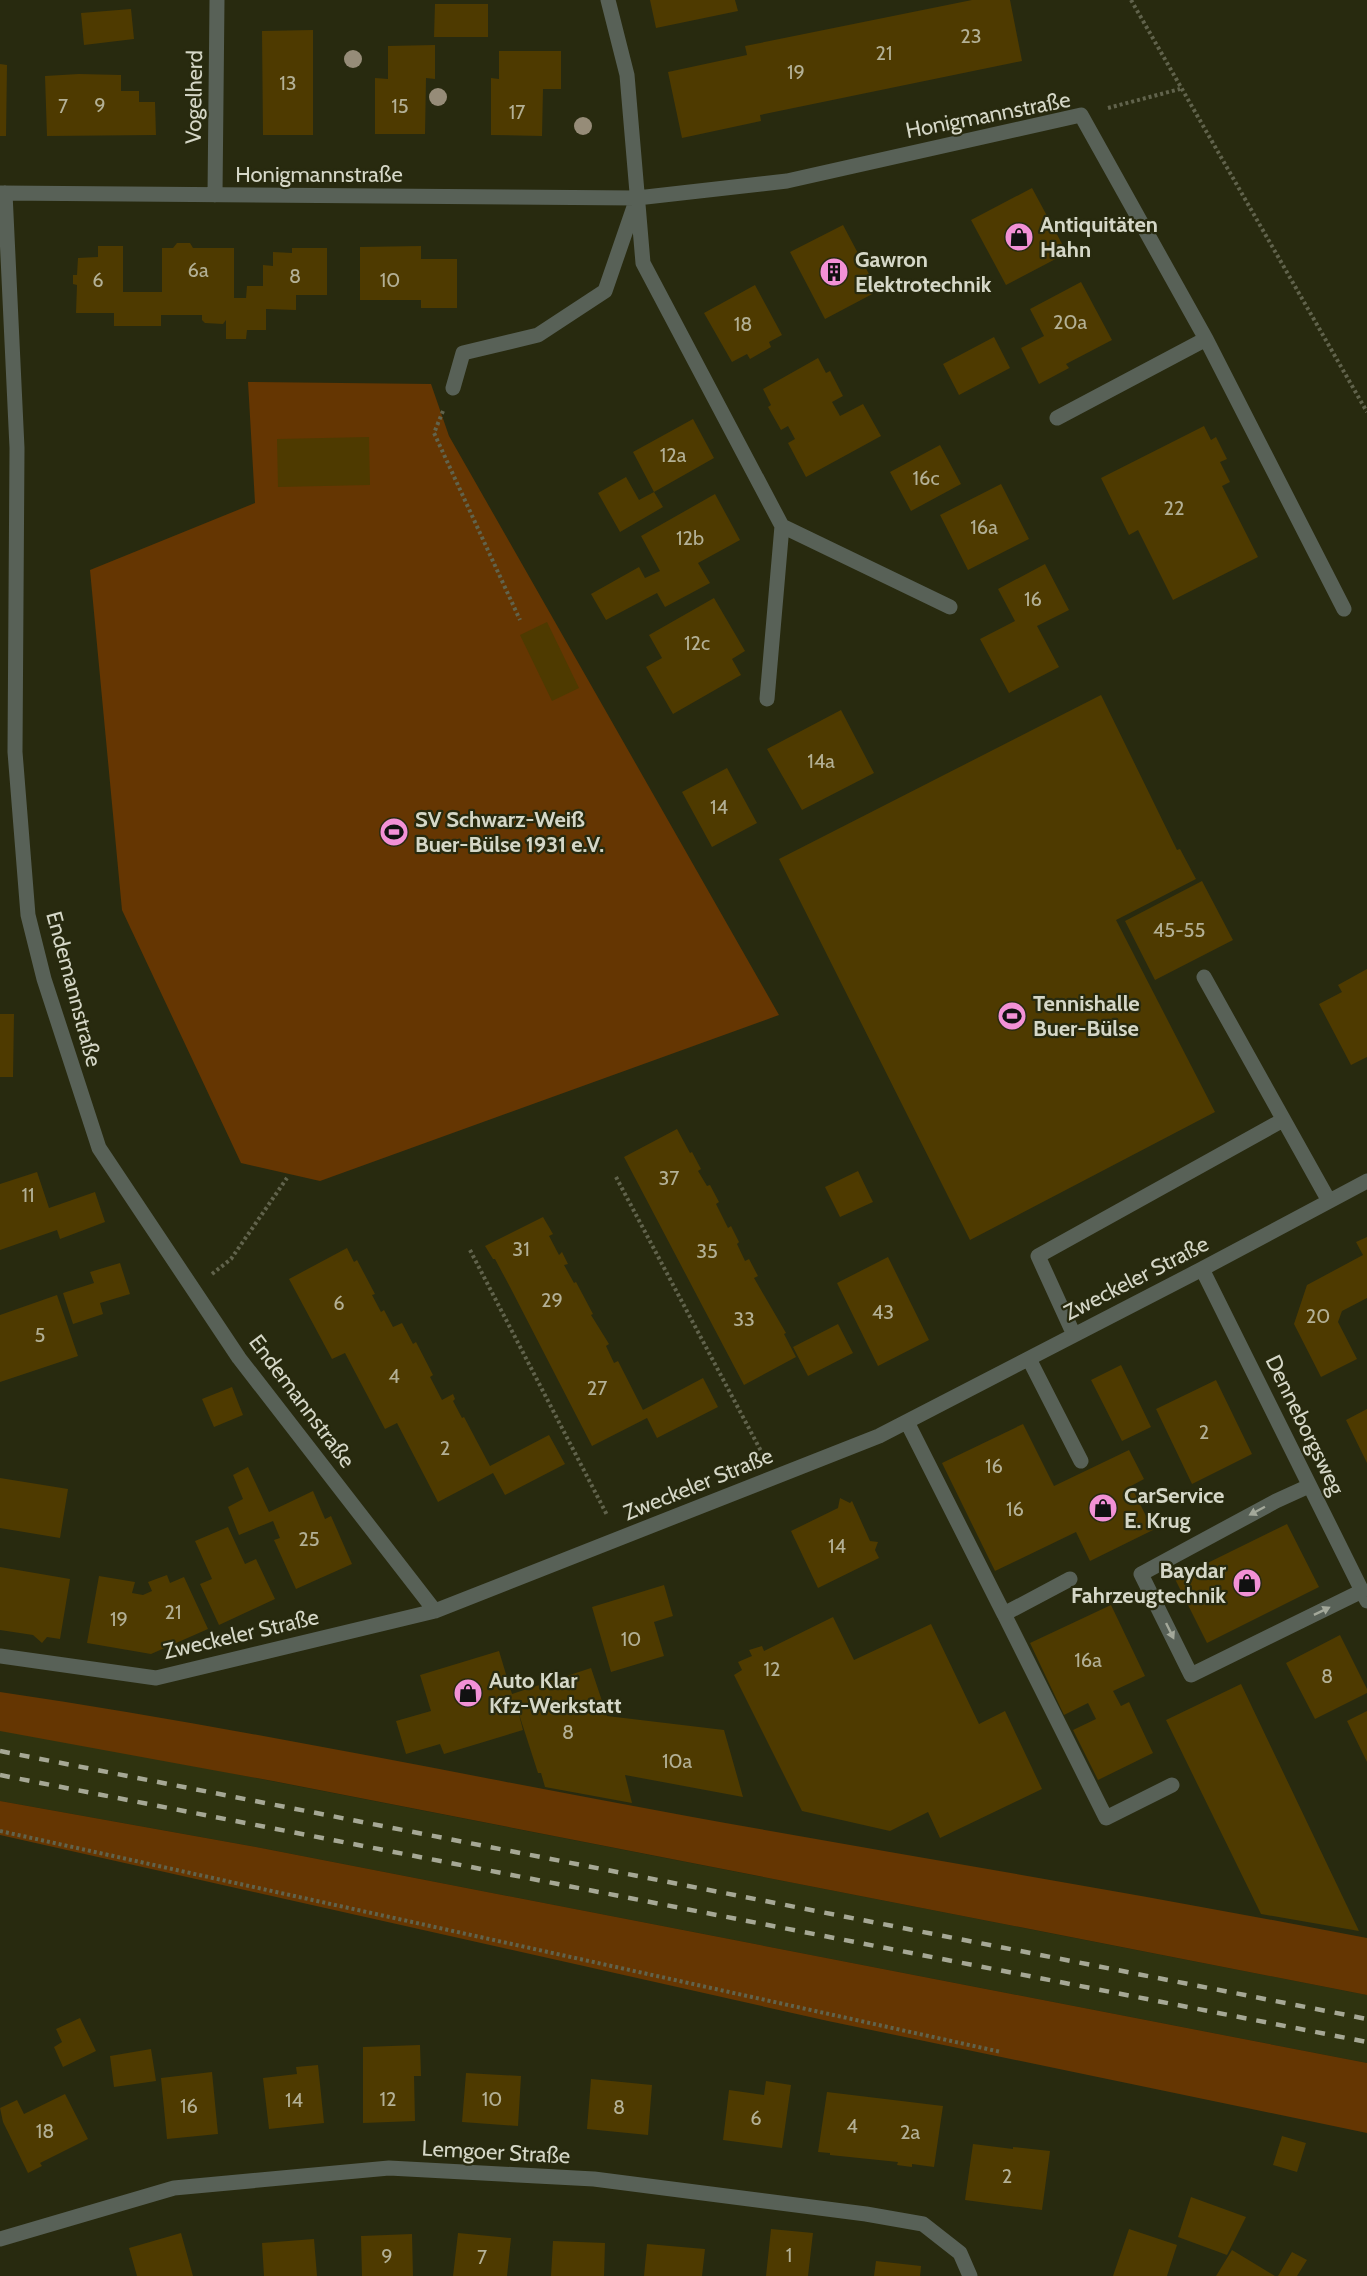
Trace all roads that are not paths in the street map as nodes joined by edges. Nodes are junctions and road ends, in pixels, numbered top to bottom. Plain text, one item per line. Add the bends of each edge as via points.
1 (218, 0) edge
2 (608, 0) edge
3 (2, 194) edge
4 (215, 195) junction
5 (637, 198) junction
6 (1206, 339) junction
7 (453, 388) road end
8 (1057, 418) dead end
9 (782, 526) junction
10 (950, 607) dead end
11 (1344, 609) dead end
12 (767, 699) dead end
13 (1204, 977) dead end
14 (1283, 1120) junction
15 (1367, 1180) edge
16 (1329, 1201) junction
17 (1202, 1269) junction
18 (1074, 1335) junction
19 (1029, 1359) junction
20 (907, 1422) junction
21 (1081, 1461) dead end
22 (1309, 1486) junction
23 (1070, 1579) dead end
24 (1365, 1596) edge
25 (435, 1611) junction
26 (1004, 1614) junction
27 (0, 1656) edge
28 (1172, 1785) dead end
29 (0, 2239) edge
30 (970, 2276) edge

1 - 4 street, Vogelherd
2 - 5 street via 627,75
3 - 4 street, Honigmannstraße
3 - 25 street, Endemannstraße via 17,448 15,752 28,915 44,979 99,1148 239,1358
4 - 5 street, Honigmannstraße
5 - 6 street, Honigmannstraße via 787,181 1081,115
5 - 7 street via 605,291 538,335 463,352
5 - 9 street via 643,263
6 - 8 street
6 - 11 street, Honigmannstraße
9 - 10 street
9 - 12 street
13 - 14 street
14 - 16 street
14 - 18 street via 1038,1256
15 - 16 street, Zweckeler Straße
16 - 17 street, Zweckeler Straße
17 - 18 street, Zweckeler Straße
17 - 22 street, Denneborgsweg
18 - 19 street, Zweckeler Straße
19 - 20 street, Zweckeler Straße
19 - 21 street
20 - 25 street, Zweckeler Straße
20 - 26 street
22 - 24 street, Denneborgsweg
22 -> 24 street via 1142,1574 1191,1675
23 - 26 street
25 - 27 street, Zweckeler Straße via 156,1677
26 - 28 street via 1106,1818
29 - 30 street, Lemgoer Straße via 174,2188 389,2168 594,2179 923,2224 960,2253

